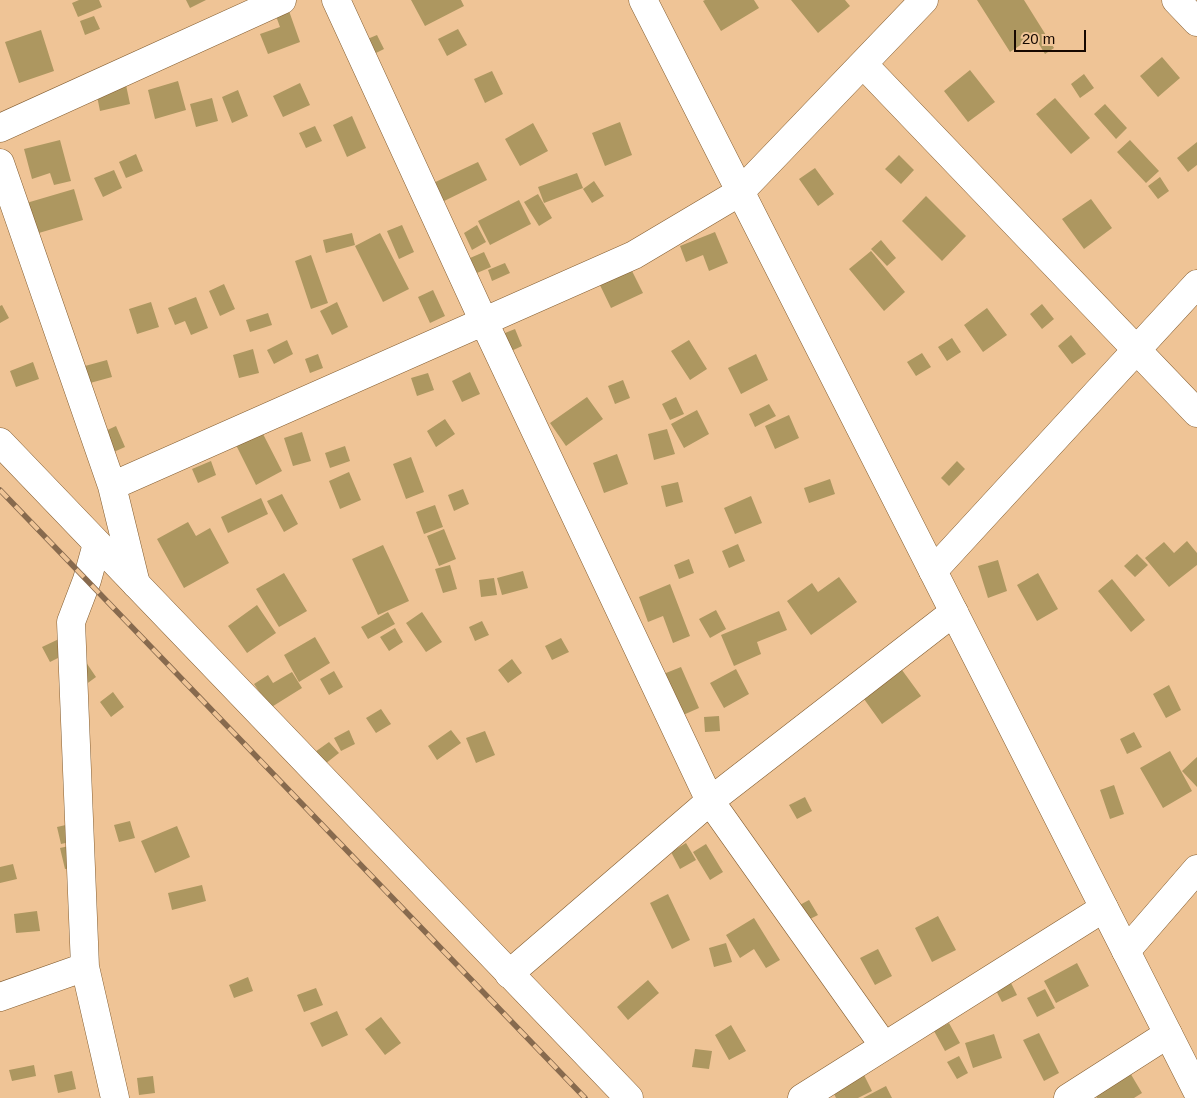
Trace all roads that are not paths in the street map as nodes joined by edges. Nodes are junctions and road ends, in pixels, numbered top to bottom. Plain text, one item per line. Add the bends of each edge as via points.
1 (282, 0) edge
2 (336, 0) edge
3 (643, 0) edge
4 (924, 0) edge
5 (1176, 0) edge
6 (1197, 22) edge
7 (863, 64) junction
8 (0, 128) edge
9 (0, 163) edge
10 (740, 192) junction
11 (1197, 284) edge
12 (484, 322) junction
13 (1137, 349) junction
14 (1197, 413) edge
15 (0, 442) edge
16 (112, 486) junction
17 (97, 544) junction
18 (933, 571) junction
19 (136, 584) junction
20 (954, 612) junction
21 (710, 800) junction
22 (1197, 869) edge
23 (1104, 908) junction
24 (1126, 950) junction
25 (85, 967) junction
26 (508, 974) junction
27 (0, 997) edge
28 (1168, 1034) junction
29 (884, 1046) junction
30 (1197, 1091) edge
31 (115, 1098) edge
32 (629, 1098) edge
33 (802, 1098) edge
34 (1068, 1098) edge

1 - 8 street
2 - 12 street
3 - 10 street
4 - 7 street
5 - 6 street
7 - 10 street
7 - 13 street
9 - 16 street
10 - 12 street via 634,255
10 - 18 street
11 - 13 street
12 - 16 street
12 - 21 street
13 - 14 street
13 - 18 street
15 - 17 street
16 - 19 street
17 - 19 street
17 - 25 street via 71,622
18 - 20 street
19 - 26 street
20 - 21 street
20 - 23 street
21 - 26 street
21 - 29 street
22 - 24 street
23 - 24 street
23 - 29 street
24 - 28 street
25 - 27 street
25 - 31 street
26 - 32 street
28 - 30 street
28 - 34 street
29 - 33 street

